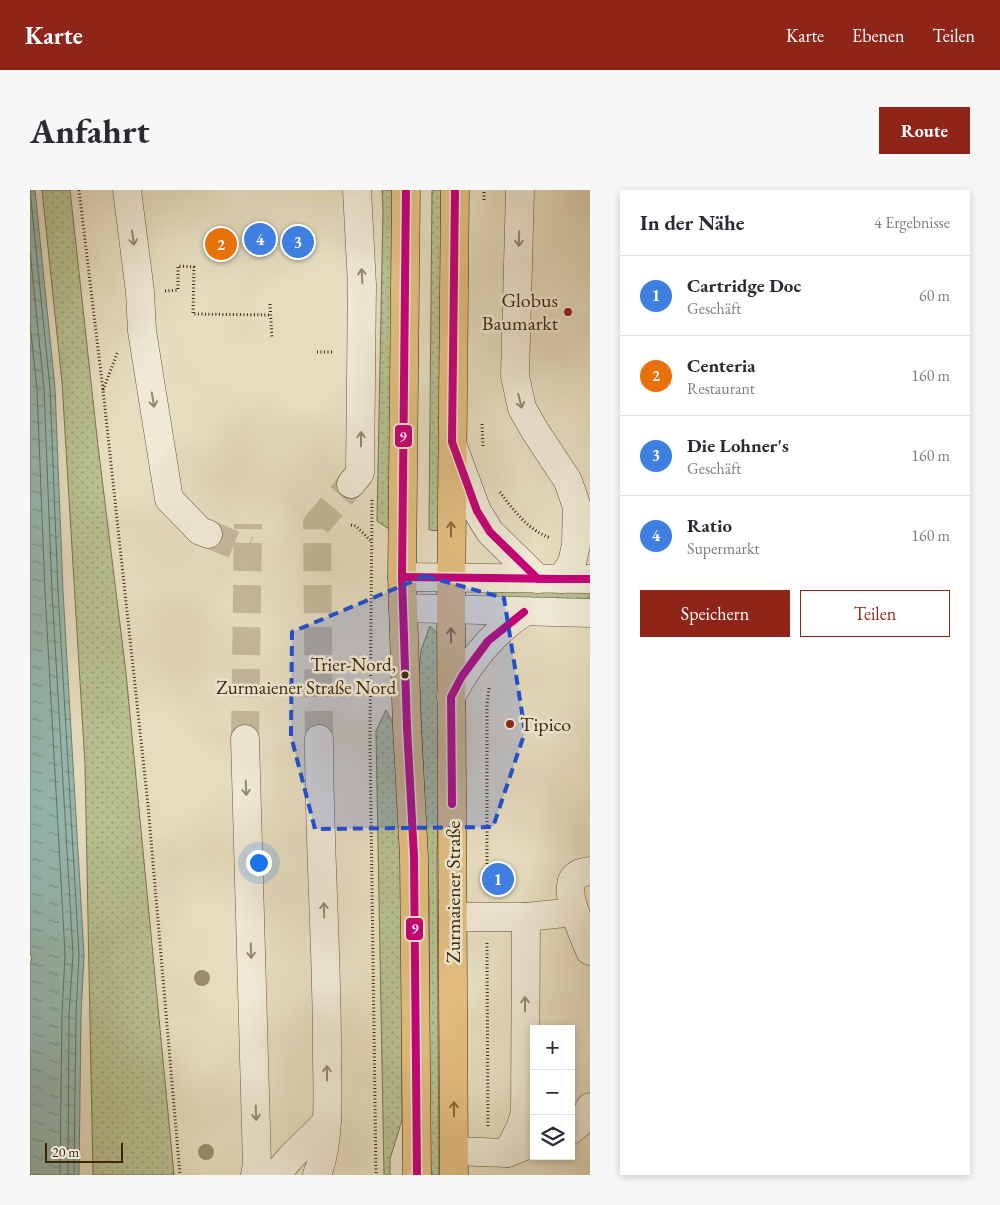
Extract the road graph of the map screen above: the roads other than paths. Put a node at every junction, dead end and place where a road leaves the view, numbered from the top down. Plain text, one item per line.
1 (127, 190) edge
2 (356, 190) edge
3 (406, 190) edge
4 (455, 190) edge
5 (520, 190) edge
6 (452, 442) junction
7 (351, 484) tunnel mouth
8 (208, 534) tunnel mouth
9 (402, 577) junction
10 (451, 578) junction
11 (550, 579) junction
12 (590, 579) edge
13 (403, 608) junction
14 (451, 609) junction
15 (524, 612) junction
16 (583, 616) edge
17 (452, 697) junction
18 (320, 739) tunnel mouth
19 (245, 740) tunnel mouth
20 (590, 871) edge
21 (575, 912) junction
22 (453, 917) junction
23 (526, 917) junction
24 (590, 951) edge
25 (590, 1107) edge
26 (326, 1122) junction
27 (575, 1127) edge
28 (530, 1145) edge
29 (498, 1152) junction
30 (454, 1163) edge
31 (255, 1175) edge
32 (277, 1175) edge
33 (317, 1175) edge
34 (416, 1175) edge

1 -> 8 street
7 -> 2 street
3 - 9 main road, Zurmaiener Straße
4 - 6 main road, Zurmaiener Straße
5 -> 11 street
10 -> 6 main road, Zurmaiener Straße
6 - 11 street
9 - 10 street
9 - 13 main road, Zurmaiener Straße
10 - 11 street
10 - 14 main road, Zurmaiener Straße
11 - 12 street
13 - 14 street
13 - 34 main road, Zurmaiener Straße
14 - 15 street
17 -> 14 main road, Zurmaiener Straße
15 - 16 street
15 - 17 street
17 - 22 main road, Zurmaiener Straße
26 -> 18 street
19 -> 31 street
20 - 21 street
21 - 23 street
21 - 24 street
22 - 23 street
30 -> 22 main road, Zurmaiener Straße
29 -> 23 street
25 - 27 street
26 - 32 street
26 - 33 street
28 - 29 street
29 - 30 street

